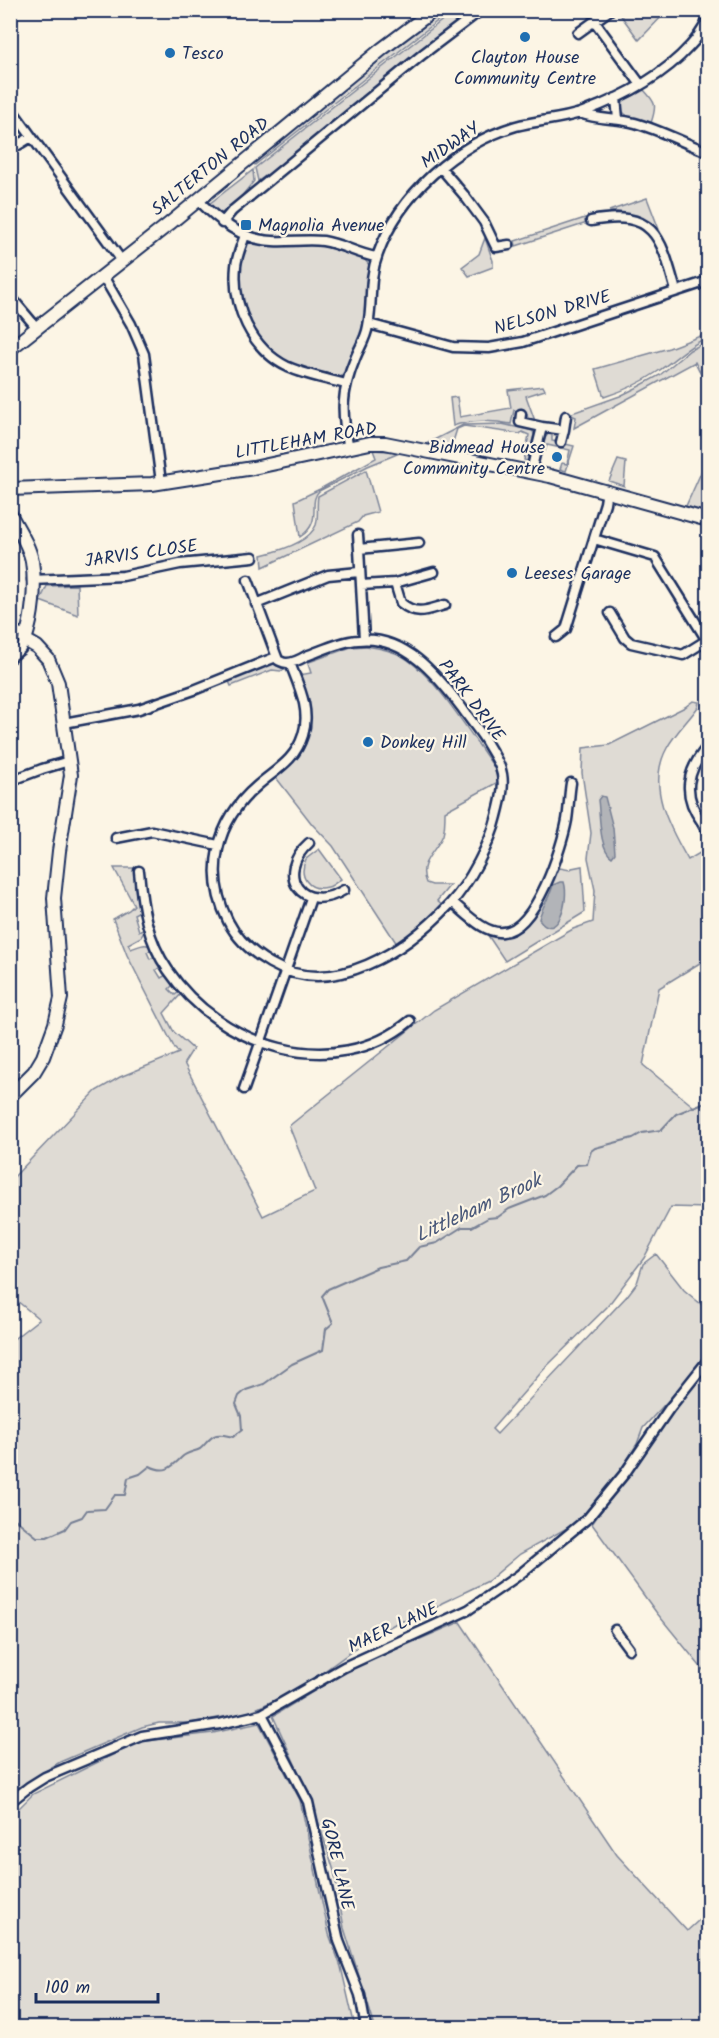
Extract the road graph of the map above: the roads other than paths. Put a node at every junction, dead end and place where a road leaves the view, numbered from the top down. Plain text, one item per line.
1 (434, 10) edge
2 (481, 10) edge
3 (610, 10) edge
4 (708, 20) edge
5 (595, 22) junction
6 (578, 33) dead end
7 (641, 85) junction
8 (615, 98) junction
9 (10, 108) edge
10 (580, 113) junction
11 (618, 119) junction
12 (31, 137) junction
13 (10, 150) edge
14 (708, 152) edge
15 (441, 168) junction
16 (198, 200) junction
17 (591, 221) dead end
18 (222, 223) junction
19 (245, 235) junction
20 (509, 245) dead end
21 (376, 257) junction
22 (122, 261) junction
23 (103, 276) junction
24 (708, 281) edge
25 (676, 291) junction
26 (10, 296) edge
27 (369, 324) junction
28 (37, 328) junction
29 (10, 349) edge
30 (346, 384) junction
31 (521, 414) dead end
32 (566, 416) dead end
33 (542, 427) junction
34 (564, 430) junction
35 (561, 442) dead end
36 (349, 448) junction
37 (531, 471) junction
38 (161, 482) junction
39 (10, 489) edge
40 (608, 490) junction
41 (10, 514) edge
42 (708, 520) edge
43 (358, 535) dead end
44 (594, 539) junction
45 (419, 543) dead end
46 (359, 549) junction
47 (254, 557) dead end
48 (359, 572) junction
49 (434, 572) dead end
50 (32, 580) junction
51 (248, 580) dead end
52 (395, 583) junction
53 (361, 585) junction
54 (256, 604) junction
55 (445, 605) dead end
56 (610, 613) dead end
57 (10, 632) edge
58 (26, 637) junction
59 (556, 637) dead end
60 (364, 639) junction
61 (708, 641) edge
62 (276, 657) junction
63 (10, 658) edge
64 (290, 663) junction
65 (64, 723) junction
66 (708, 746) edge
67 (69, 761) junction
68 (10, 781) edge
69 (571, 783) dead end
70 (705, 820) edge
71 (708, 833) edge
72 (116, 838) dead end
73 (309, 843) dead end
74 (218, 845) junction
75 (139, 871) dead end
76 (344, 890) dead end
77 (311, 897) junction
78 (452, 902) junction
79 (285, 970) junction
80 (410, 1021) dead end
81 (260, 1042) junction
82 (244, 1089) dead end
83 (10, 1096) edge
84 (708, 1360) edge
85 (615, 1630) dead end
86 (628, 1648) dead end
87 (262, 1714) junction
88 (10, 1802) edge
89 (366, 2028) edge

1 - 16 street, SALTERTON ROAD
2 - 18 street
3 - 5 street
4 - 7 street, MIDWAY
5 - 6 street
5 - 7 street
7 - 8 street, MIDWAY
8 - 10 street, MIDWAY
8 - 11 street
9 - 12 street
10 - 11 street
10 - 15 street, MIDWAY
11 - 14 street
12 - 13 street
12 - 22 street
15 - 20 street
15 - 21 street, MIDWAY
16 - 18 street
16 - 22 street, SALTERTON ROAD
17 - 25 street
18 - 19 street
19 - 21 street
19 - 30 street
21 - 27 street, MIDWAY
22 - 23 street, SALTERTON ROAD
23 - 28 street, SALTERTON ROAD
23 - 38 street
24 - 25 street, NELSON DRIVE
25 - 27 street, NELSON DRIVE
26 - 28 street
27 - 30 street, MIDWAY
28 - 29 street, SALTERTON ROAD
30 - 36 street, MIDWAY
31 - 33 street
32 - 34 street
33 - 34 street
33 - 37 street
34 - 35 street
36 - 37 street, LITTLEHAM ROAD
36 - 38 street, LITTLEHAM ROAD
37 - 40 street, LITTLEHAM ROAD
38 - 39 street, LITTLEHAM ROAD
40 - 42 street, LITTLEHAM ROAD
40 - 44 street
41 - 50 street
43 - 46 street
44 - 59 street
44 - 61 street
45 - 46 street
46 - 48 street
47 - 50 street, JARVIS CLOSE
48 - 53 street
48 - 54 street
49 - 52 street
50 - 58 street
51 - 54 street
52 - 53 street
52 - 55 street
53 - 60 street
54 - 62 street
56 - 61 street
57 - 58 street
58 - 63 street
58 - 65 street
60 - 64 street, PARK DRIVE
60 - 78 street, PARK DRIVE
62 - 64 street
62 - 65 street
64 - 74 street, PARK DRIVE
65 - 67 street
66 - 70 street
67 - 68 street
67 - 83 street
69 - 78 street
70 - 71 street
72 - 74 street
73 - 77 street
74 - 79 street, PARK DRIVE
75 - 81 street
76 - 77 street
77 - 79 street
78 - 79 street, PARK DRIVE
79 - 81 street
80 - 81 street
81 - 82 street
84 - 87 street, MAER LANE
85 - 86 street
87 - 88 street, MAER LANE
87 - 89 street, GORE LANE

